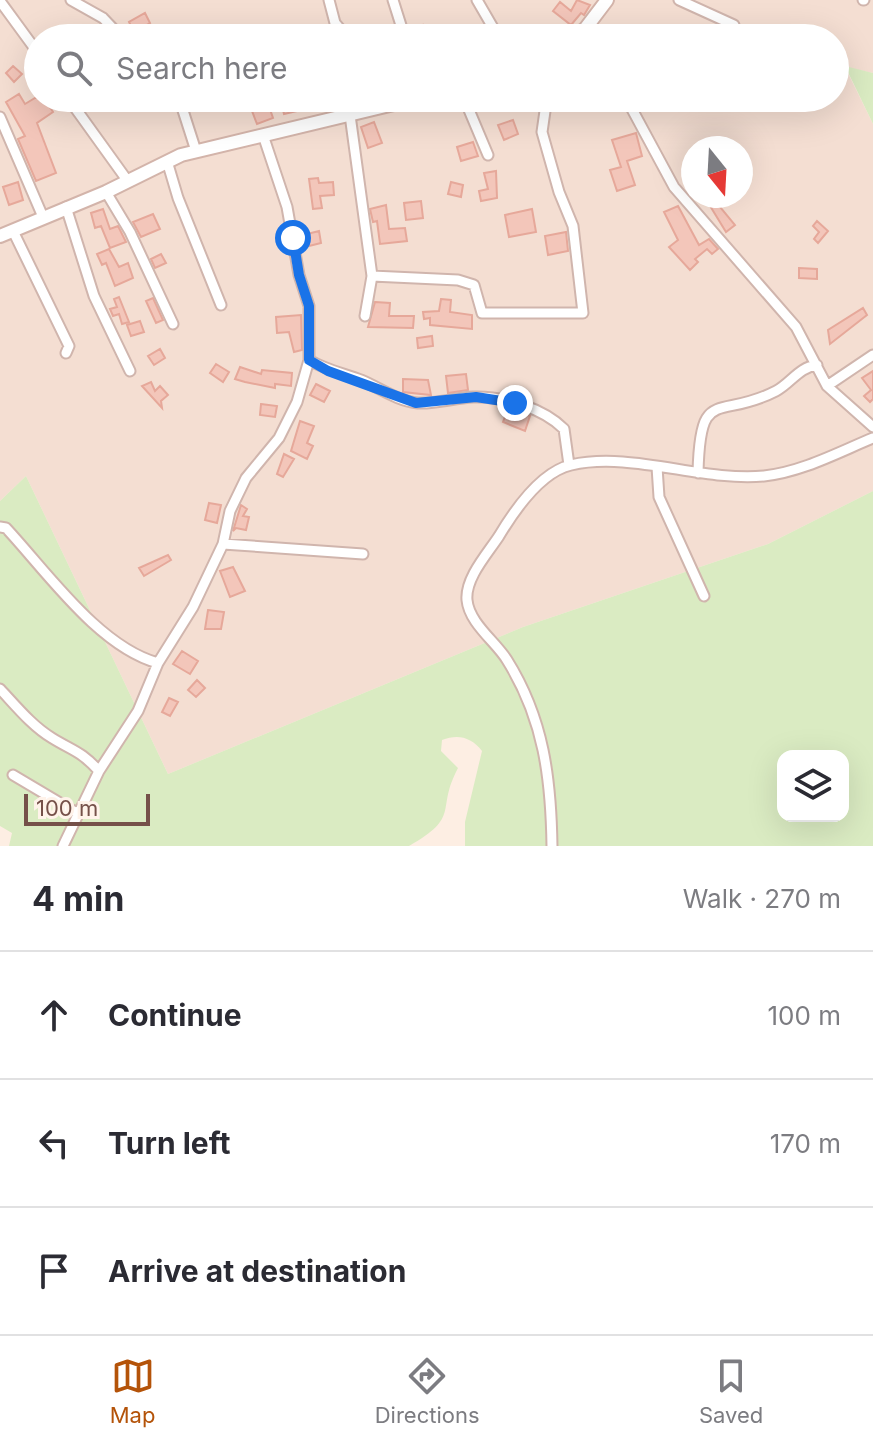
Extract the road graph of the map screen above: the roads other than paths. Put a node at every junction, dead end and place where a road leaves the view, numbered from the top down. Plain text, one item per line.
1 (71, 0) edge
2 (329, 0) edge
3 (393, 0) edge
4 (477, 0) edge
5 (607, 0) edge
6 (679, 0) edge
7 (0, 1) edge
8 (109, 24) edge
9 (336, 24) edge
10 (401, 24) edge
11 (491, 24) edge
12 (594, 24) edge
13 (732, 24) edge
14 (24, 34) edge
15 (78, 112) edge
16 (183, 112) edge
17 (357, 112) edge
18 (470, 112) edge
19 (545, 112) edge
20 (634, 112) edge
21 (350, 115) junction
22 (0, 117) edge
23 (263, 135) junction
24 (196, 151) junction
25 (488, 155) dead end
26 (167, 161) junction
27 (127, 180) junction
28 (106, 192) junction
29 (66, 207) junction
30 (43, 217) junction
31 (13, 231) junction
32 (0, 236) edge
33 (372, 276) junction
34 (221, 305) dead end
35 (365, 316) dead end
36 (173, 324) dead end
37 (66, 353) dead end
38 (873, 355) edge
39 (309, 360) junction
40 (817, 365) junction
41 (130, 371) dead end
42 (827, 386) junction
43 (873, 427) edge
44 (873, 438) edge
45 (569, 465) junction
46 (657, 467) junction
47 (698, 473) junction
48 (0, 527) edge
49 (223, 544) junction
50 (363, 554) dead end
51 (704, 596) dead end
52 (158, 663) junction
53 (0, 689) edge
54 (99, 771) junction
55 (13, 775) dead end
56 (77, 813) junction
57 (63, 846) edge
58 (552, 846) edge

1 - 8 street
2 - 9 street
3 - 10 street
4 - 11 street
5 - 12 street
6 - 13 street
7 - 14 street
15 - 27 street
16 - 24 street
17 - 21 street
18 - 25 street
19 - 33 street
20 - 40 street
21 - 23 street
21 - 33 street
22 - 30 street
23 - 24 street
23 - 39 street
24 - 26 street
26 - 27 street
26 - 34 street
27 - 28 street
28 - 29 street
28 - 36 street
29 - 30 street
29 - 41 street
30 - 31 street
31 - 32 street
31 - 37 street
33 - 35 street
38 - 42 street
39 - 45 street
39 - 49 street
40 - 42 street
40 - 47 street
42 - 43 street
44 - 47 street
45 - 46 street
45 - 58 street
46 - 47 street
46 - 51 street
48 - 52 street
49 - 50 street
49 - 52 street
52 - 54 street
53 - 54 street
54 - 56 street
55 - 56 street
56 - 57 street

